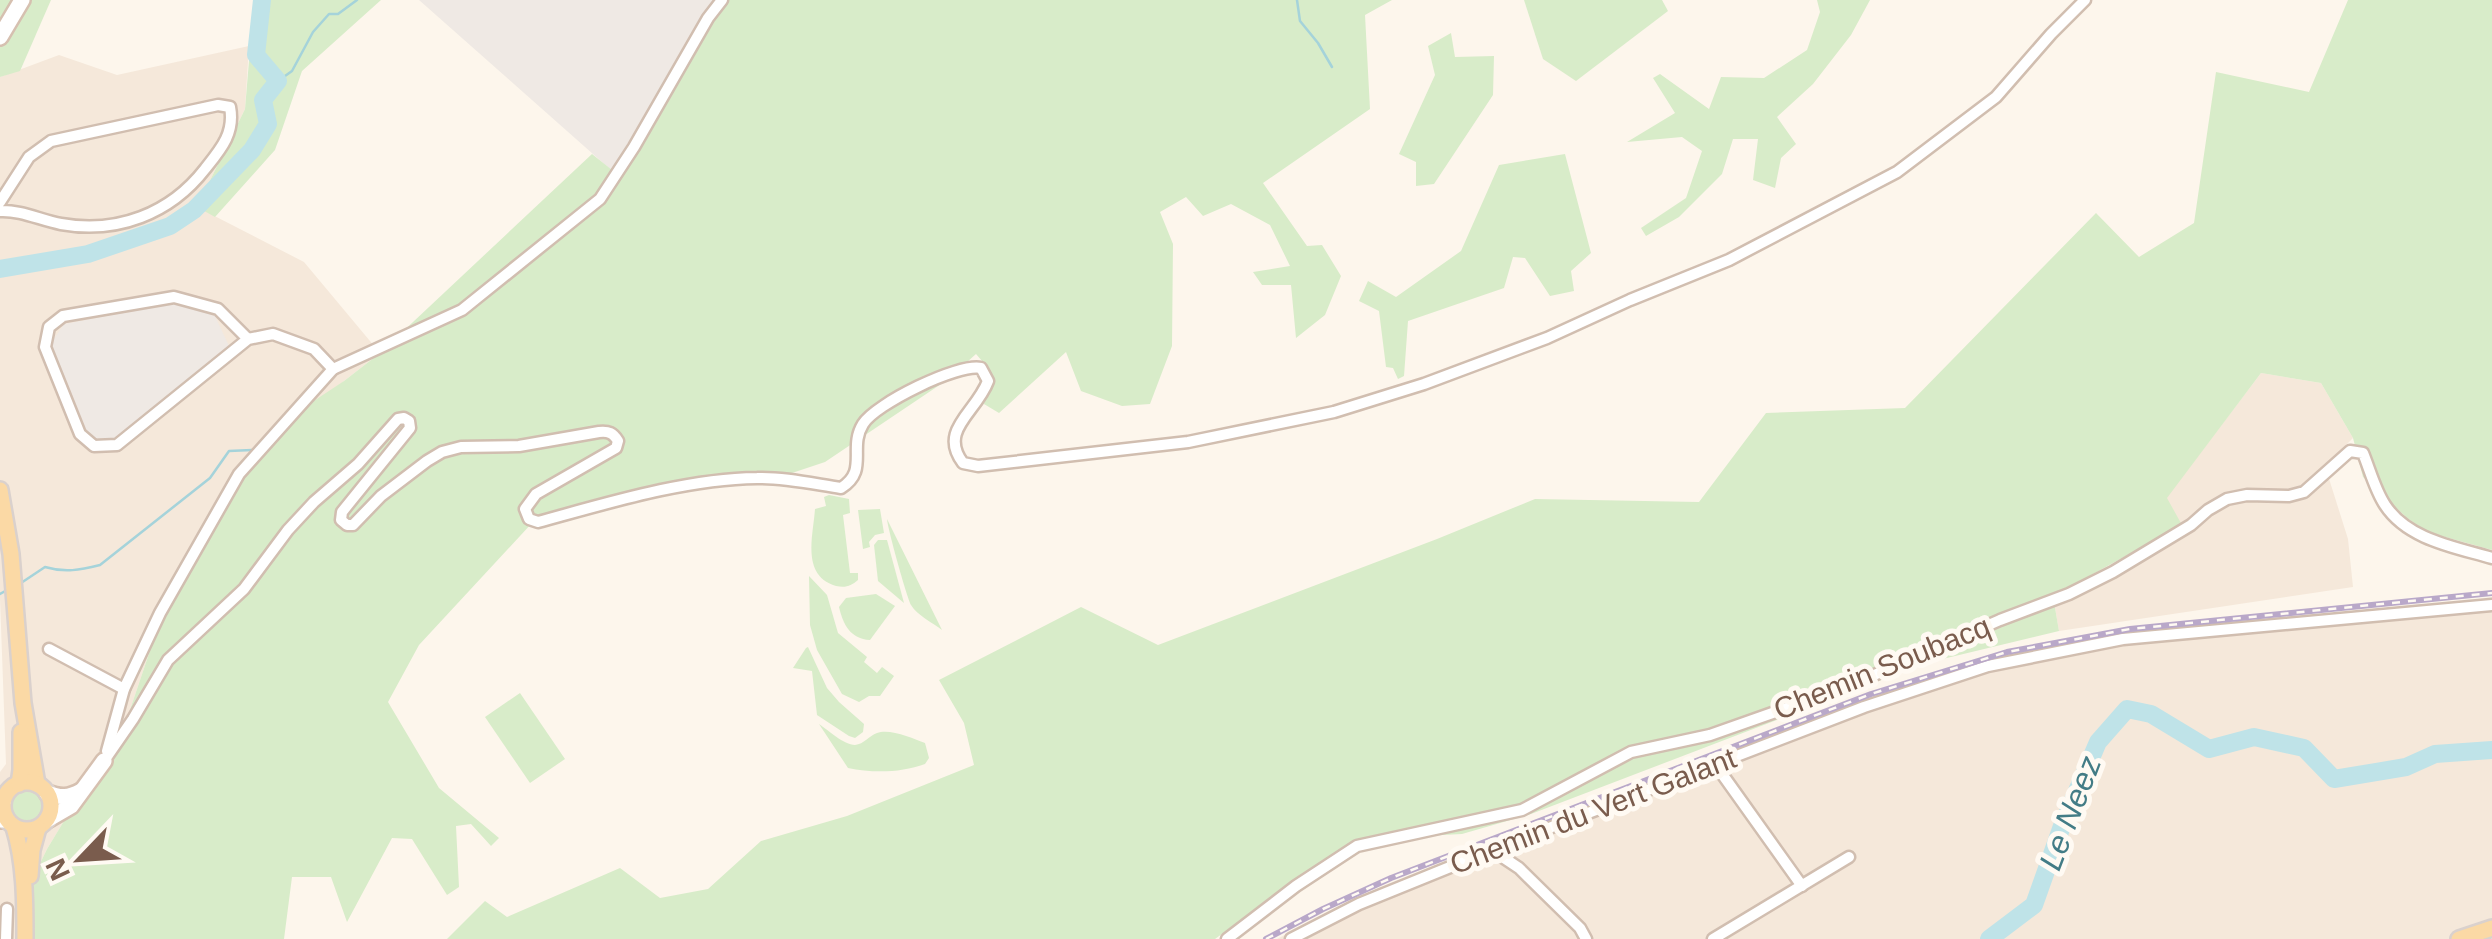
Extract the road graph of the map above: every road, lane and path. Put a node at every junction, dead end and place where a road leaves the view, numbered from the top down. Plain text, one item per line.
1 (22, 0) edge
2 (722, 0) edge
3 (2084, 0) edge
4 (0, 37) edge
5 (0, 202) edge
6 (0, 211) edge
7 (248, 339) junction
8 (333, 369) junction
9 (0, 490) edge
10 (2492, 558) edge
11 (2492, 605) edge
12 (49, 649) dead end
13 (124, 689) junction
14 (23, 703) junction
15 (104, 762) junction
16 (1715, 764) junction
17 (18, 784) junction
18 (42, 789) junction
19 (81, 791) junction
20 (2, 803) edge
21 (7, 822) edge
22 (42, 824) junction
23 (1492, 850) junction
24 (1849, 857) dead end
25 (1802, 886) junction
26 (26, 899) junction
27 (7, 909) dead end
28 (2492, 928) edge
29 (6, 939) edge
30 (24, 939) edge
31 (1226, 939) edge
32 (1291, 939) edge
33 (1586, 939) edge
34 (1714, 939) edge
35 (2459, 939) edge

1 - 4 street
2 - 8 street
3 - 15 street
5 - 6 street
7 - 7 street
7 - 8 street
8 - 13 street
9 - 14 main road
10 - 31 street, Chemin Soubacq
11 - 16 street, Chemin du Vert Galant
12 - 13 street
13 - 15 street
14 - 17 main road
14 - 18 main road
15 - 19 street
16 - 23 street, Chemin du Vert Galant
16 - 25 street
17 - 18 main road
17 - 20 main road
18 - 19 street
18 - 22 main road
19 - 22 street
20 - 21 main road
21 - 22 main road
21 - 26 main road
22 - 26 main road
23 - 32 street, Chemin du Vert Galant
23 - 33 street
24 - 25 street
25 - 34 street
26 - 30 main road
27 - 29 street
28 - 35 main road

